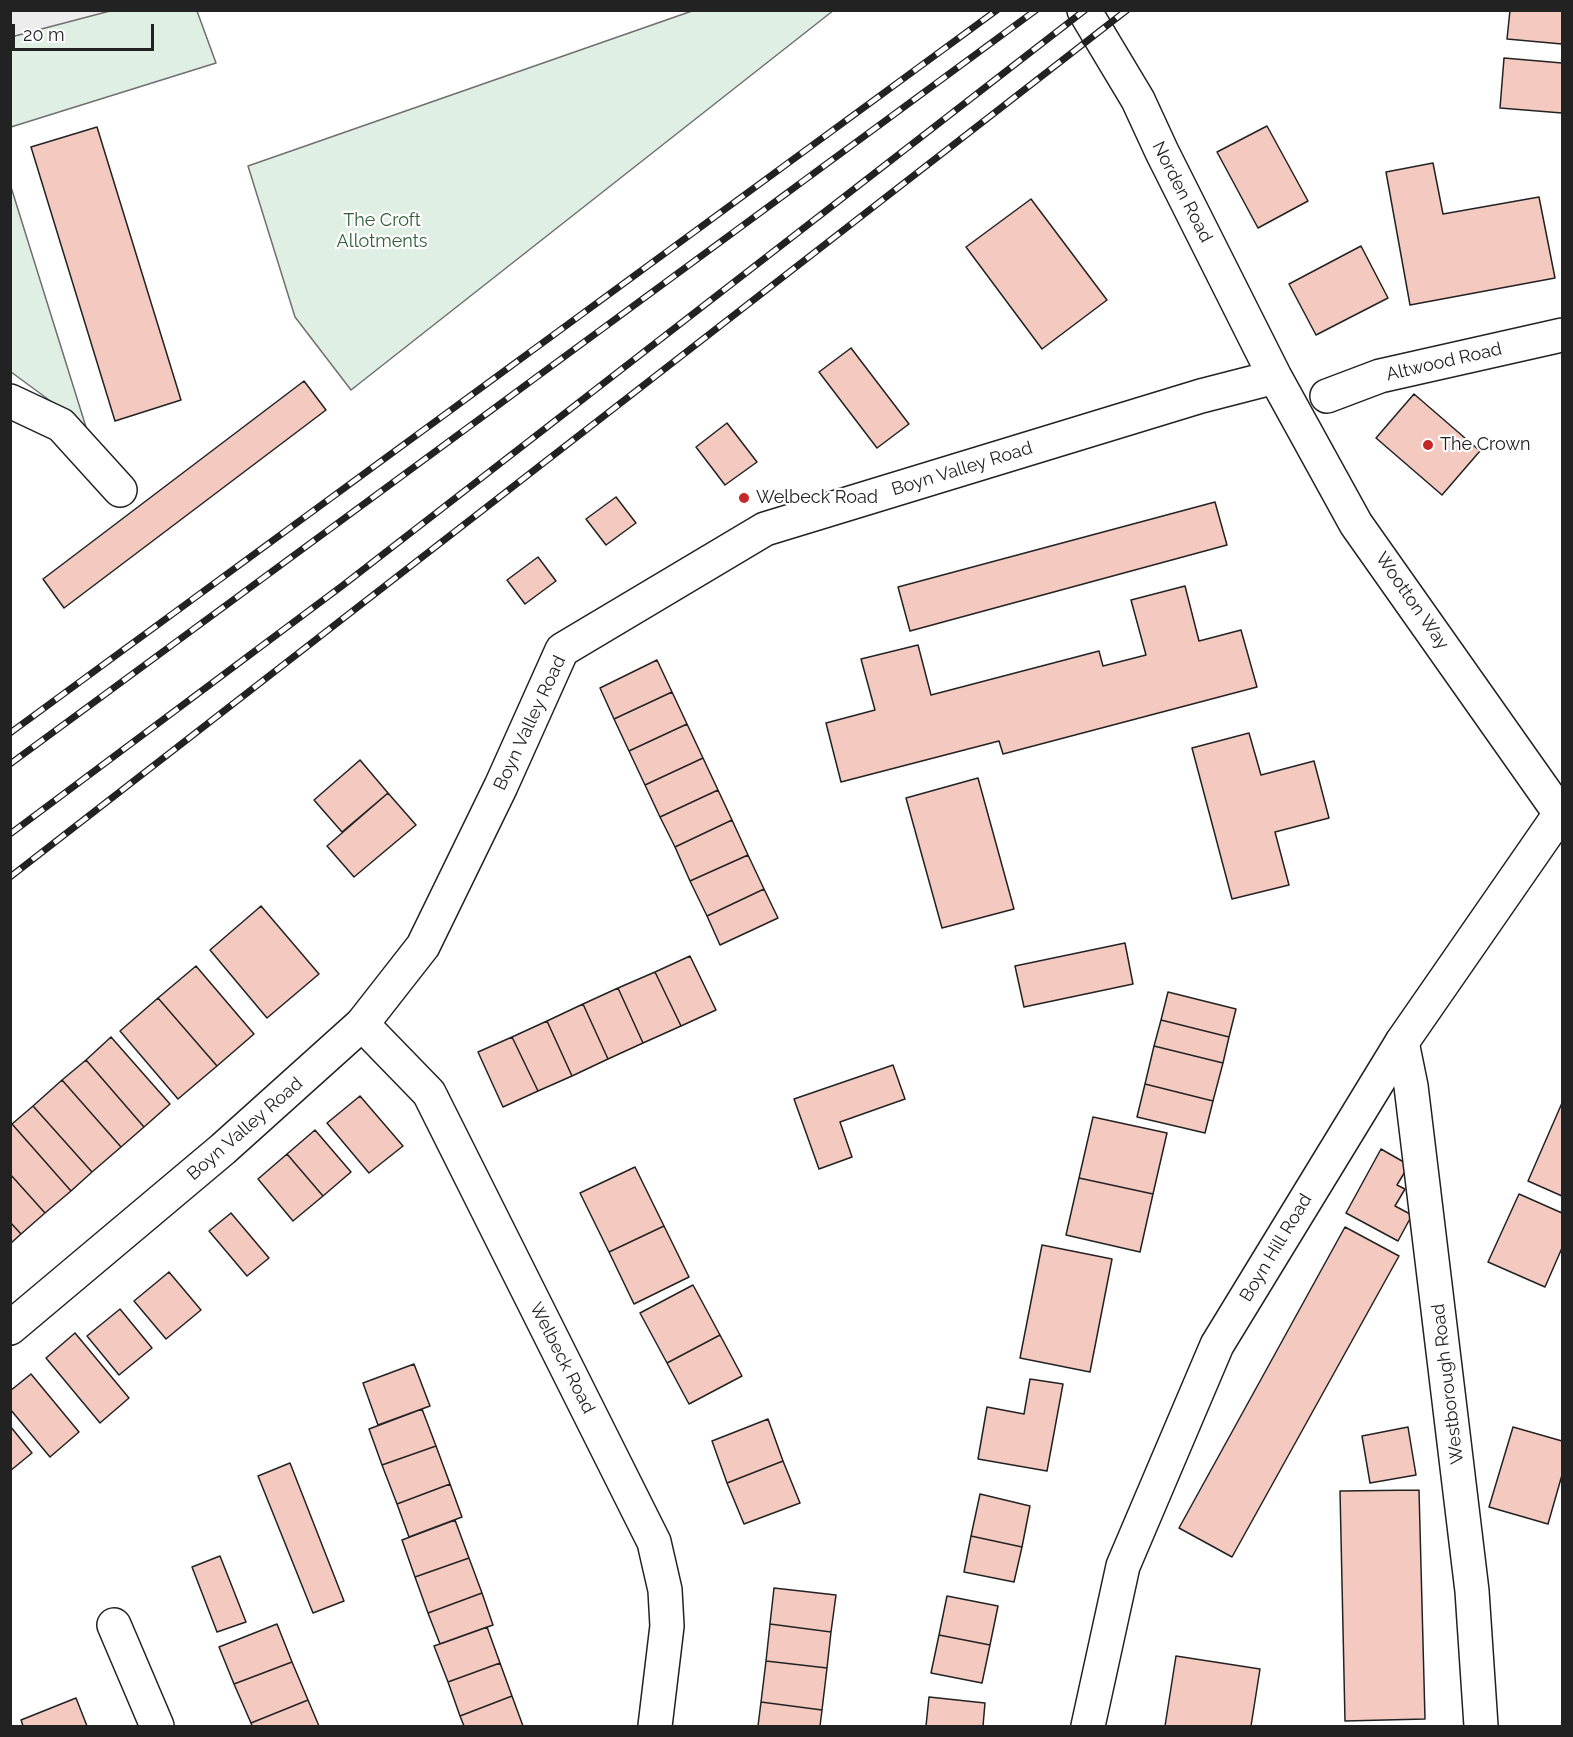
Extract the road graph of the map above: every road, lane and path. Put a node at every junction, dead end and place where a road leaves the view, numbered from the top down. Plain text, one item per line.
1 (1084, 10) edge
2 (1563, 336) edge
3 (1275, 377) junction
4 (1327, 396) dead end
5 (10, 401) edge
6 (120, 490) dead end
7 (1561, 815) edge
8 (362, 1024) junction
9 (1402, 1042) junction
10 (10, 1328) edge
11 (114, 1625) dead end
12 (158, 1726) edge
13 (655, 1726) edge
14 (1088, 1726) edge
15 (1481, 1726) edge

1 - 3 street, Norden Road
2 - 4 street, Altwood Road
3 - 7 street, Wootton Way
3 - 8 street, Boyn Valley Road
5 - 6 street
7 - 9 street, Boyn Hill Road
8 - 10 street, Boyn Valley Road
8 - 13 street, Welbeck Road
9 - 14 street, Boyn Hill Road
9 - 15 street, Westborough Road
11 - 12 street

